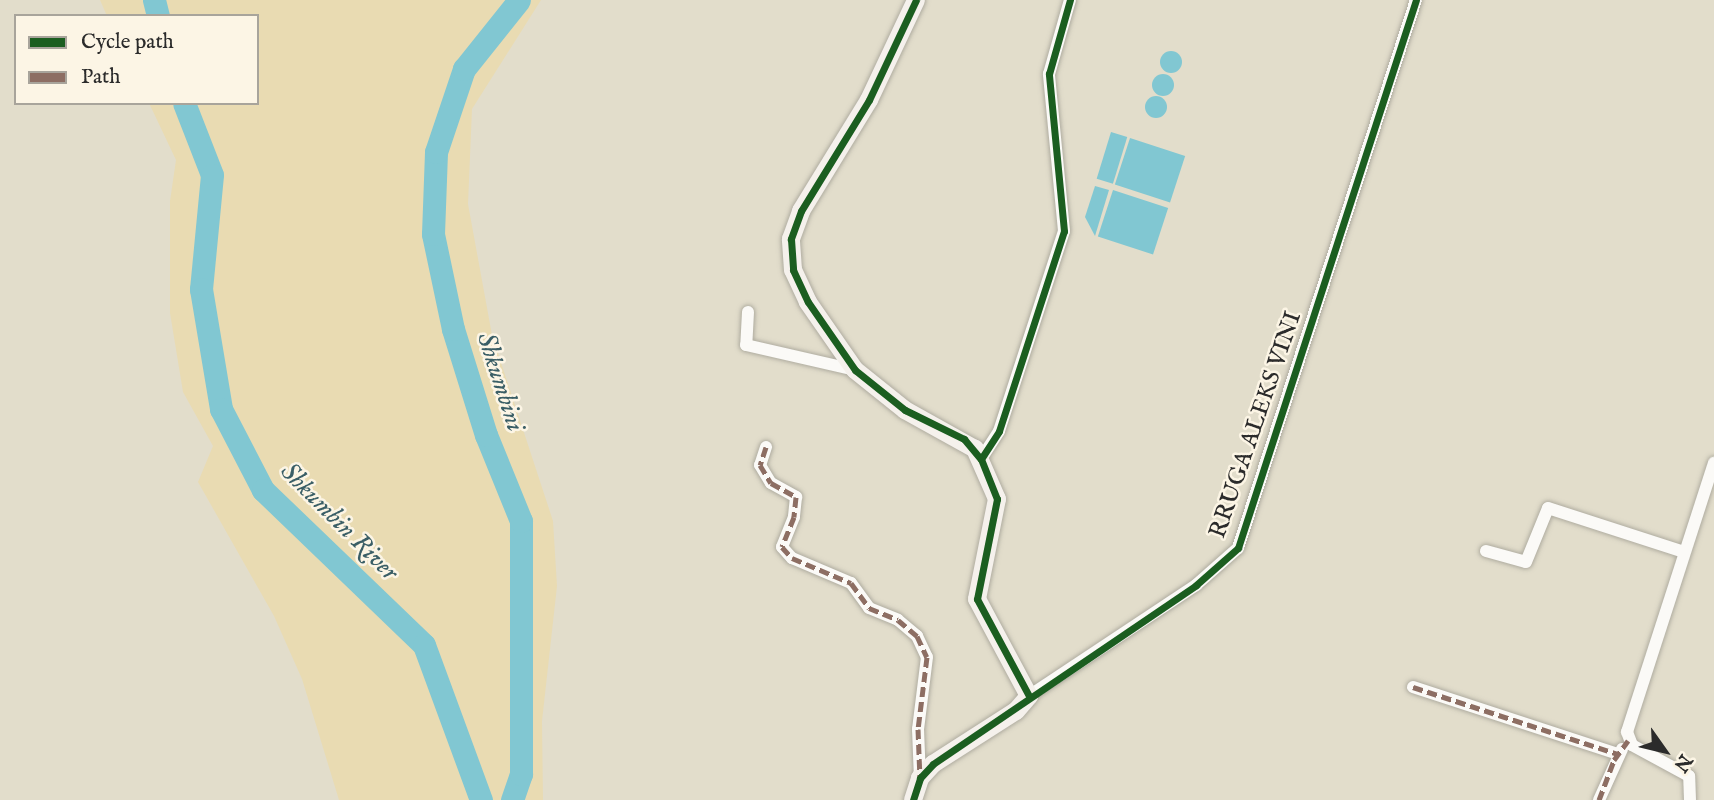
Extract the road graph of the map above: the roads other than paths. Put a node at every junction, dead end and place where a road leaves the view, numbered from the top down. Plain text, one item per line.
1 (916, 0) edge
2 (1070, 0) edge
3 (1416, 0) edge
4 (748, 312) dead end
5 (855, 370) junction
6 (766, 447) dead end
7 (981, 459) junction
8 (1713, 469) edge
9 (1486, 551) dead end
10 (1684, 552) junction
11 (1413, 687) dead end
12 (1029, 696) junction
13 (1628, 741) junction
14 (1618, 754) junction
15 (920, 778) junction
16 (913, 800) edge
17 (1599, 800) edge
18 (1690, 800) edge

1 - 5 street
2 - 7 street
3 - 12 street, RRUGA ALEKS VINI
4 - 5 street
5 - 7 street
6 - 15 street
7 - 12 street
8 - 10 street
9 - 10 street
10 - 13 street
11 - 14 street
12 - 15 street, RRUGA ALEKS VINI
13 - 14 street
13 - 18 street
14 - 17 street
15 - 16 street

